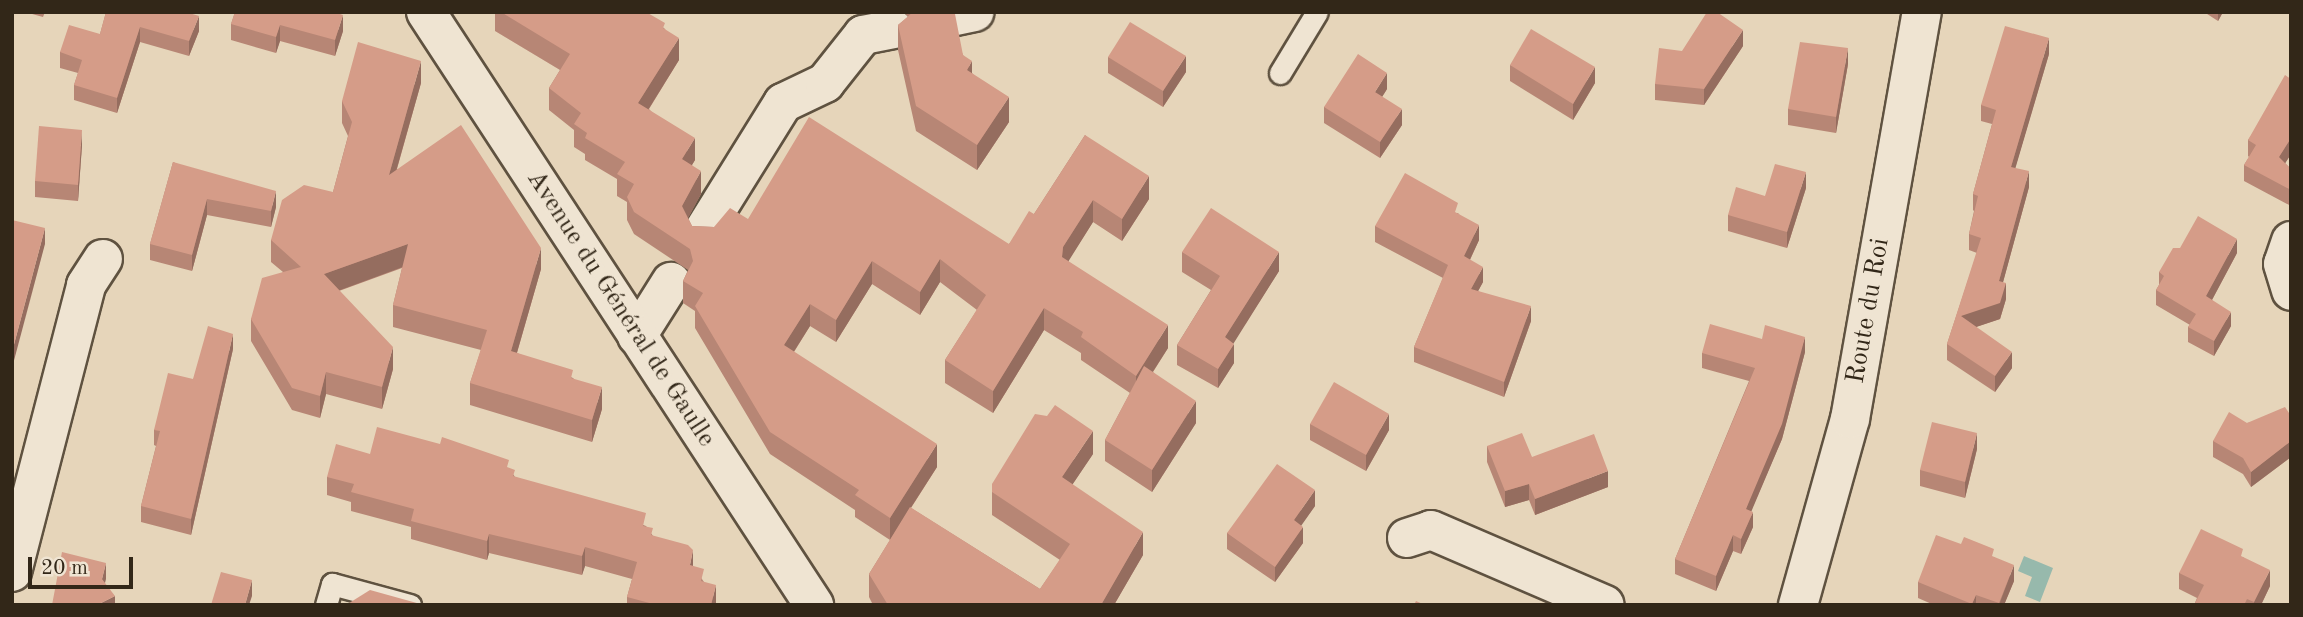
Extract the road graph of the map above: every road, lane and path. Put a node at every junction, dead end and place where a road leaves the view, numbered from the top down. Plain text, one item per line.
1 (426, 12) edge
2 (1317, 12) edge
3 (1922, 12) edge
4 (893, 29) dead end
5 (1280, 74) dead end
6 (704, 230) edge
7 (2291, 242) edge
8 (103, 260) dead end
9 (671, 282) dead end
10 (2291, 291) edge
11 (637, 336) junction
12 (1407, 538) dead end
13 (12, 572) edge
14 (326, 605) edge
15 (410, 605) edge
16 (814, 605) edge
17 (1605, 605) edge
18 (1798, 605) edge

1 - 11 street, Avenue du Général de Gaulle
2 - 5 lane
3 - 18 street, Route du Roi
4 - 6 street
7 - 10 street
8 - 13 street
9 - 11 street
11 - 16 street, Avenue du Général de Gaulle
12 - 17 street
14 - 15 lane

